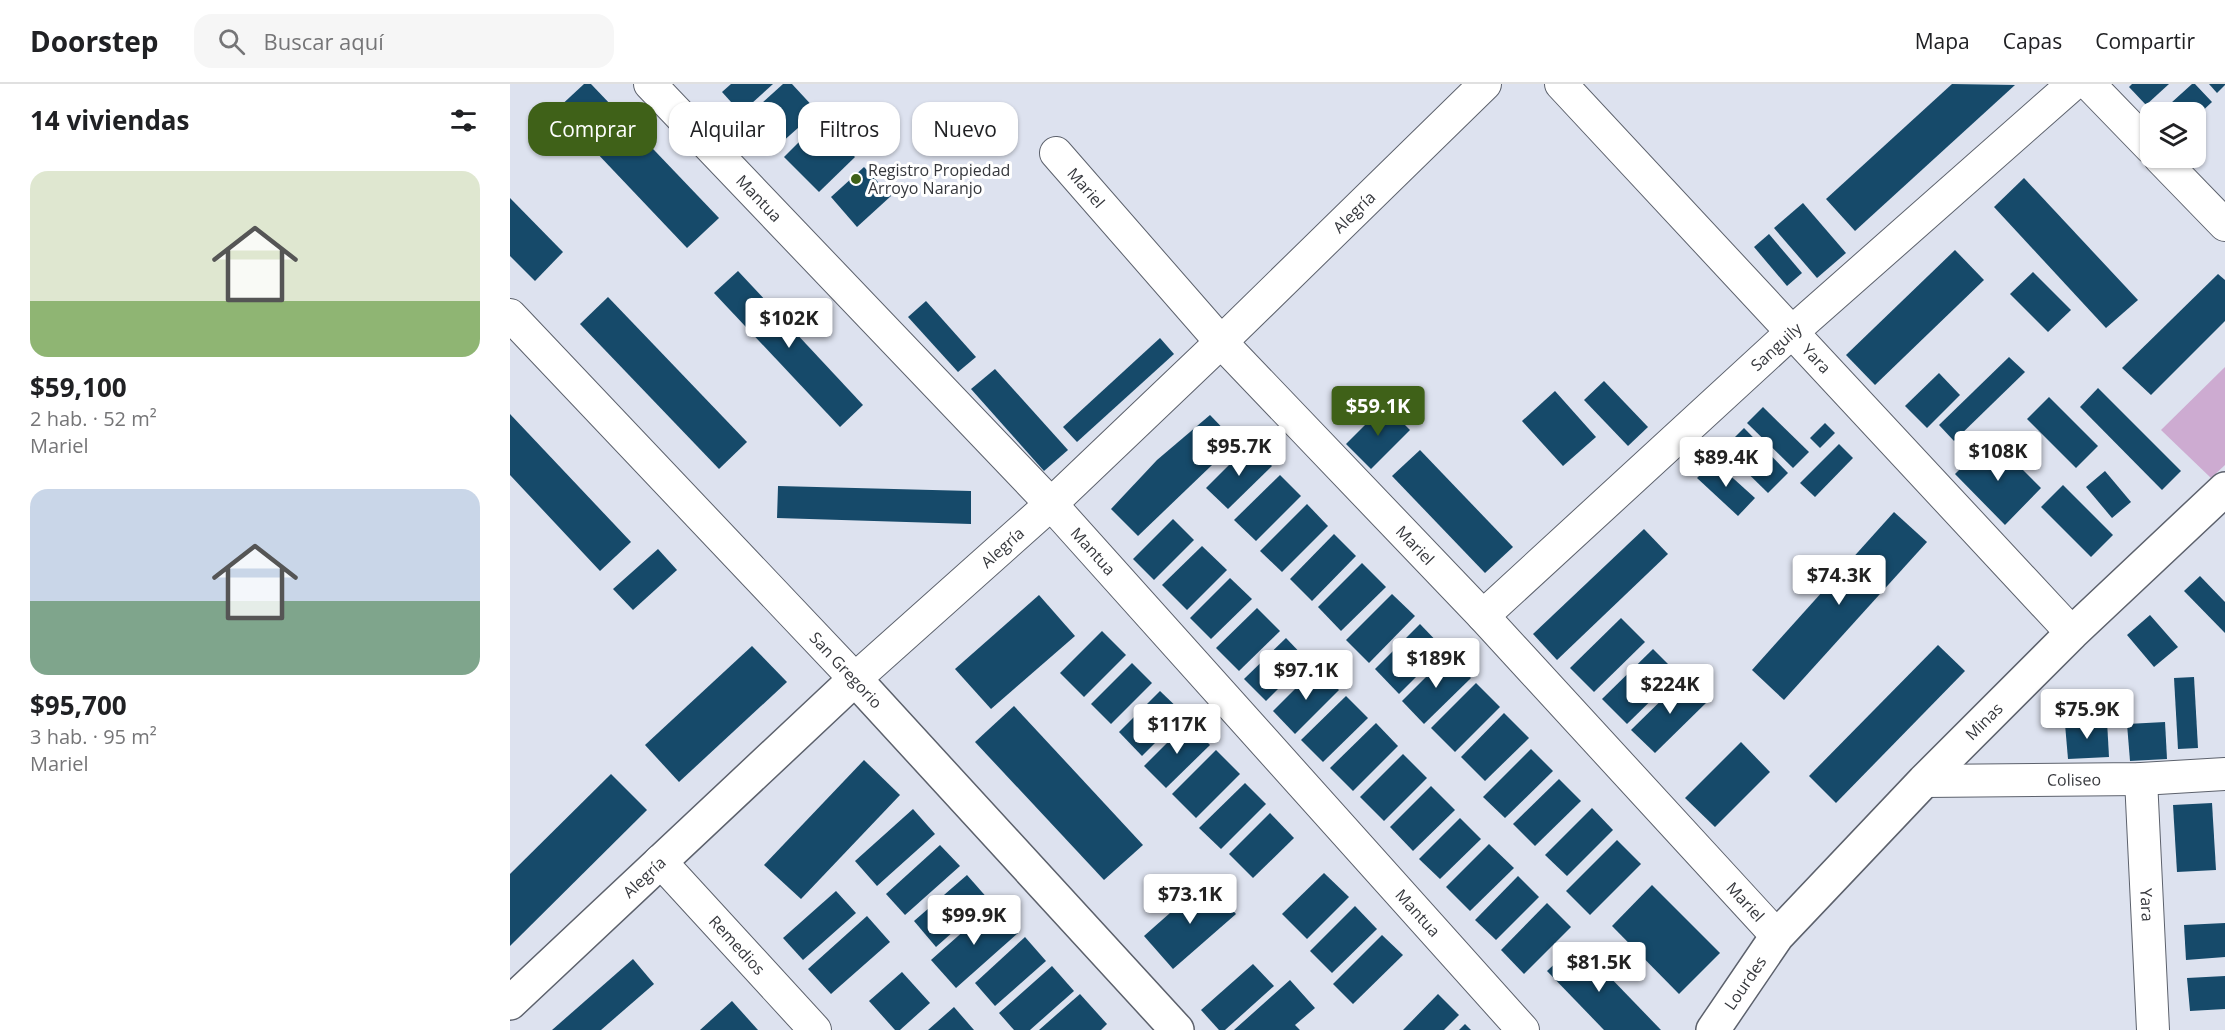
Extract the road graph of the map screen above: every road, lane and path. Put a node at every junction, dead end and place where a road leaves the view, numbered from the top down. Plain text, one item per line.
1 (650, 84) edge
2 (1485, 84) edge
3 (1561, 84) edge
4 (2073, 84) edge
5 (2089, 84) edge
6 (2140, 137) edge
7 (1056, 153) dead end
8 (2170, 168) edge
9 (2225, 225) edge
10 (510, 315) edge
11 (1792, 332) junction
12 (1221, 342) junction
13 (2225, 489) edge
14 (1052, 504) junction
15 (1484, 616) junction
16 (2072, 633) junction
17 (855, 679) junction
18 (2225, 774) edge
19 (2141, 779) junction
20 (1924, 782) junction
21 (660, 861) junction
22 (1777, 936) junction
23 (510, 1003) edge
24 (815, 1030) edge
25 (1177, 1030) edge
26 (1523, 1030) edge
27 (1713, 1030) edge
28 (2153, 1030) edge

1 - 14 street, Mantua
2 - 12 street, Alegría
3 - 11 street, Yara
4 - 11 street, Sanguily
5 - 6 street
7 - 12 street, Mariel
8 - 9 street
10 - 17 street, San Gregorio
11 - 15 street, Sanguily
11 - 16 street, Yara
12 - 14 street, Alegría
12 - 15 street, Mariel
13 - 16 street, Minas
14 - 17 street, Alegría
14 - 26 street, Mantua
15 - 22 street, Mariel
16 - 20 street, Minas
17 - 21 street, Alegría
17 - 25 street, San Gregorio
18 - 19 street, Coliseo
19 - 20 street, Coliseo
19 - 28 street, Yara
20 - 22 street, Minas
21 - 23 street, Alegría
21 - 24 street, Remedios
22 - 27 street, Lourdes

